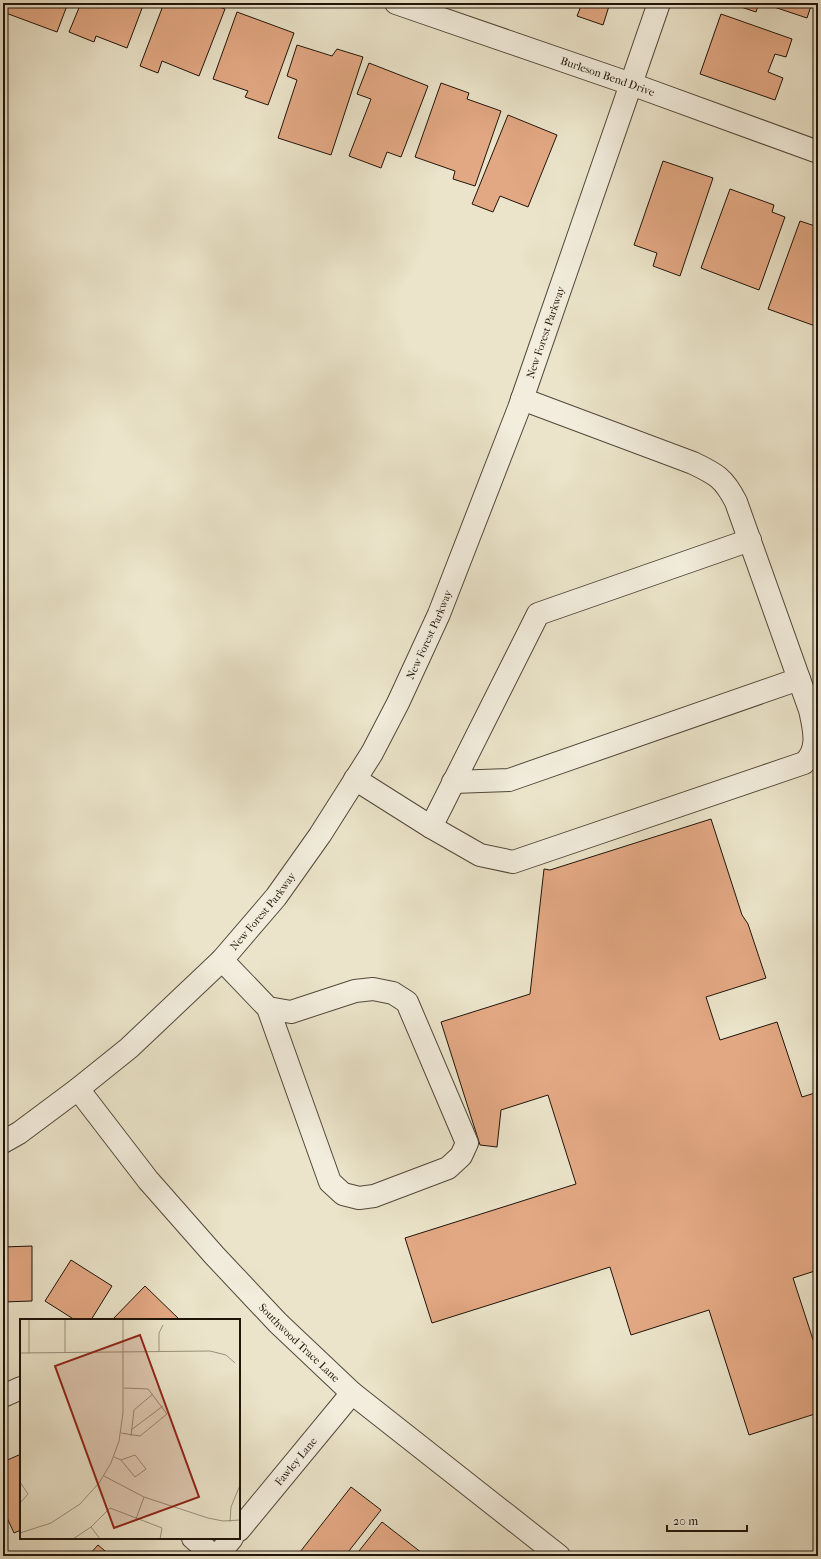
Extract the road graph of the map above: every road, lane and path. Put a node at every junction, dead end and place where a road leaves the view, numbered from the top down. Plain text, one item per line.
1 (396, 3) edge
2 (659, 3) edge
3 (631, 84) junction
4 (818, 152) edge
5 (522, 399) junction
6 (750, 540) junction
7 (799, 679) junction
8 (356, 779) junction
9 (453, 782) junction
10 (431, 827) junction
11 (222, 960) junction
12 (268, 1008) junction
13 (78, 1089) junction
14 (3, 1142) edge
15 (20, 1388) edge
16 (352, 1393) junction
17 (3, 1396) edge
18 (240, 1529) edge
19 (194, 1539) edge
20 (231, 1539) edge
21 (214, 1556) edge
22 (217, 1556) edge
23 (560, 1556) edge

1 - 3 street, Burleson Bend Drive
2 - 3 street, New Forest Parkway
3 - 4 street, Burleson Bend Drive
3 - 5 street, New Forest Parkway
5 - 6 street
5 - 8 street, New Forest Parkway
6 - 7 street
6 - 9 street
7 - 9 street
7 - 10 street
8 - 10 street
8 - 11 street, New Forest Parkway
9 - 10 street
11 - 12 street
11 - 13 street, New Forest Parkway
12 - 12 street
13 - 14 street, New Forest Parkway
13 - 16 street, Southwood Trace Lane
15 - 17 street
16 - 18 street, Fawley Lane
16 - 23 street, Southwood Trace Lane
19 - 21 street
20 - 22 street

